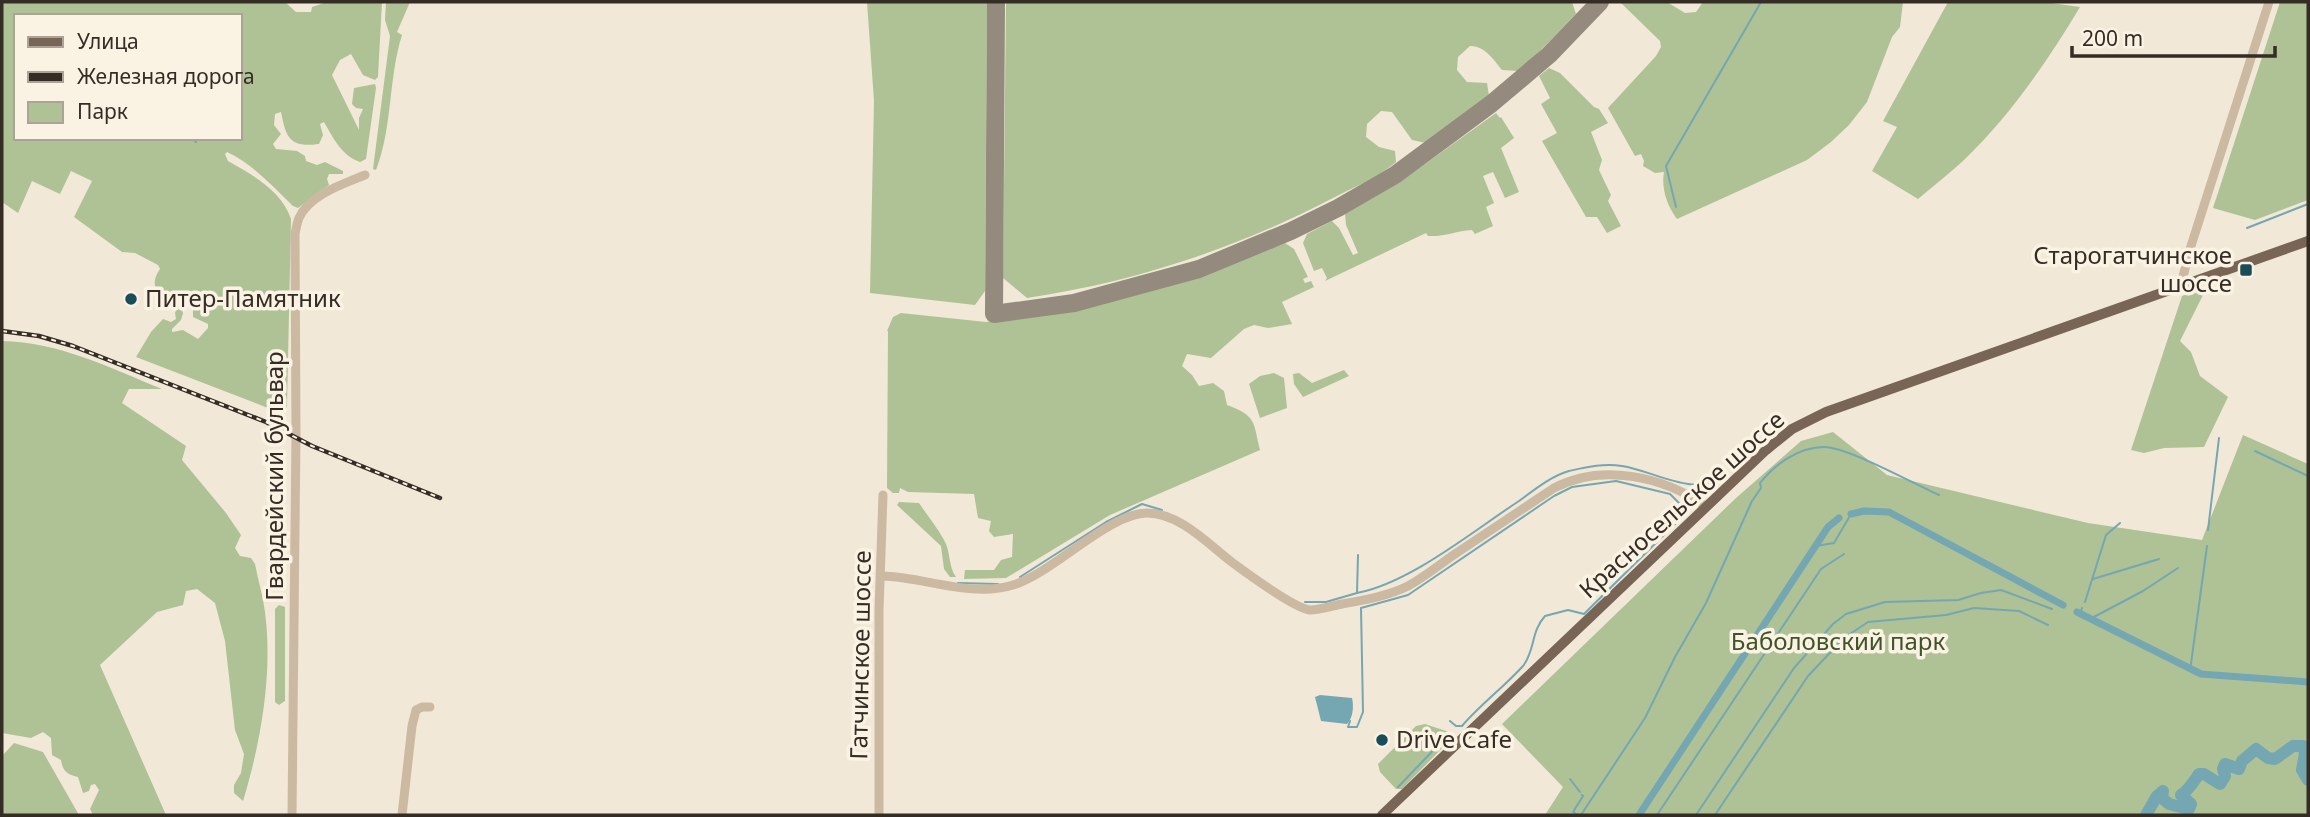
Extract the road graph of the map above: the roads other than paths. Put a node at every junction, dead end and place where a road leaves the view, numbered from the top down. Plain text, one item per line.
1 (2269, 2) edge
2 (365, 175) dead end
3 (2308, 241) edge
4 (2180, 288) junction
5 (883, 495) dead end
6 (1705, 506) junction
7 (881, 576) junction
8 (430, 707) dead end
9 (292, 815) edge
10 (402, 815) edge
11 (879, 815) edge
12 (1382, 815) edge

1 - 4 street
2 - 9 street, Гвардейский бульвар
3 - 4 main road, Красносельское шоссе
4 - 6 main road, Красносельское шоссе
5 - 7 street, Гатчинское шоссе
6 - 7 street
6 - 12 main road, Красносельское шоссе
7 - 11 street, Гатчинское шоссе
8 - 10 street

